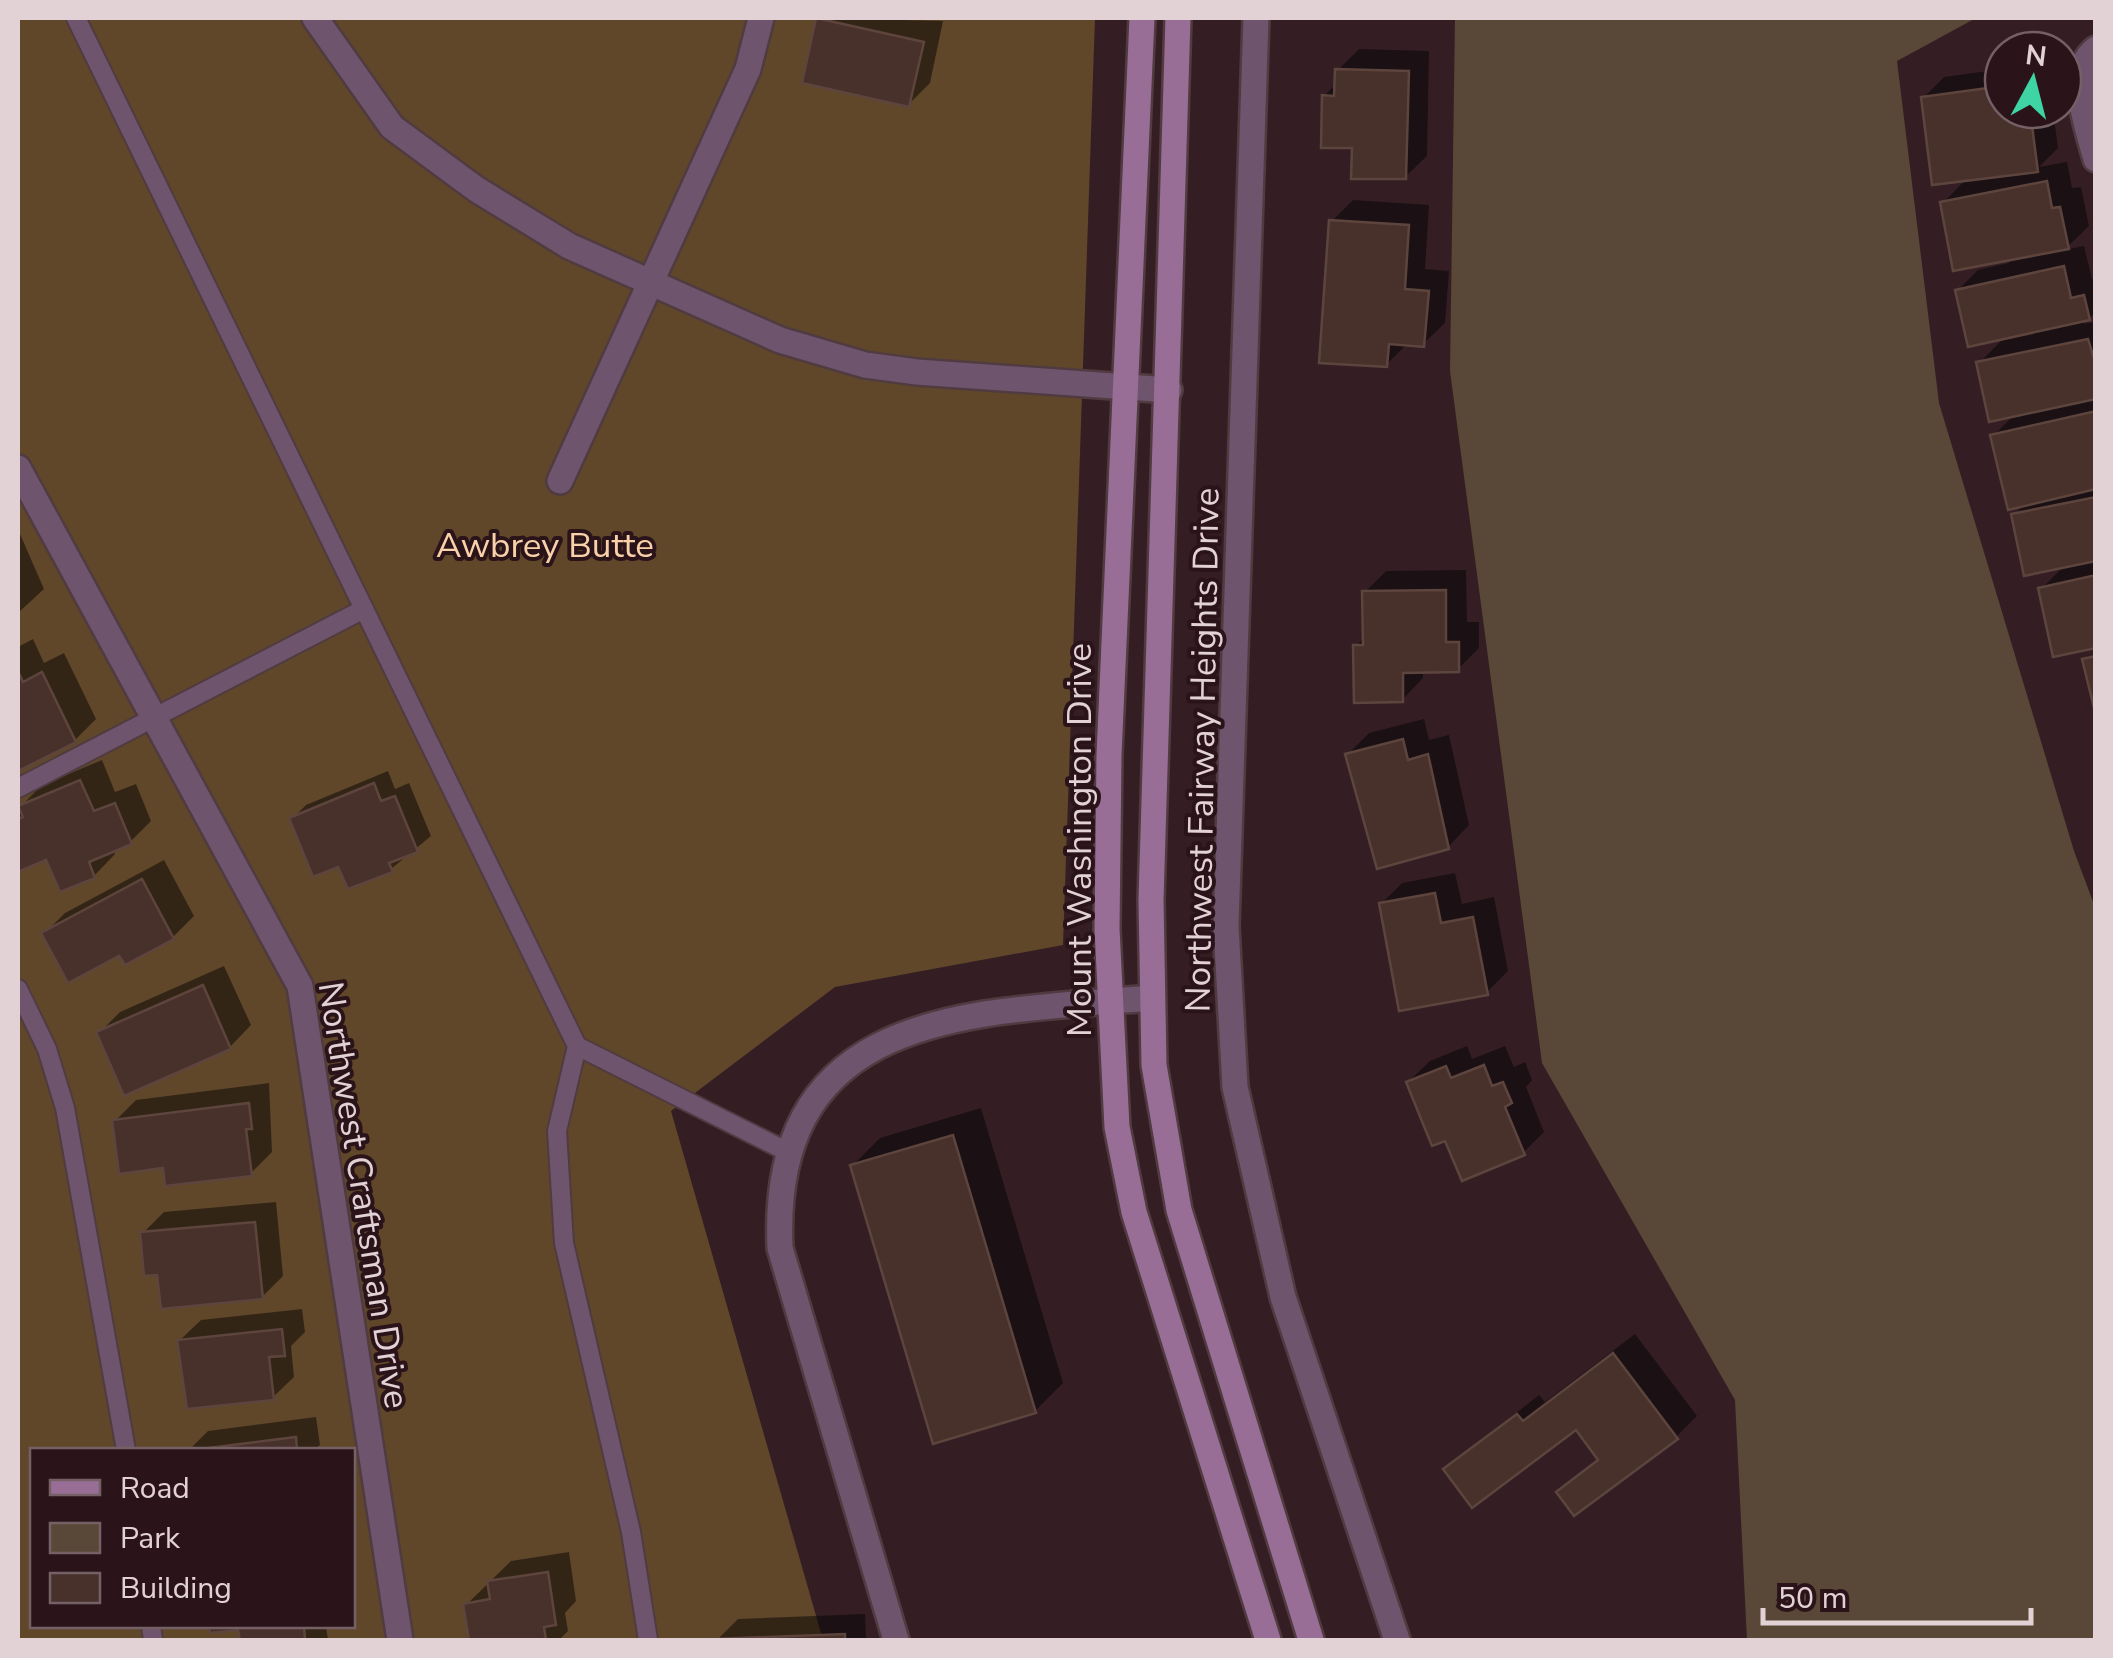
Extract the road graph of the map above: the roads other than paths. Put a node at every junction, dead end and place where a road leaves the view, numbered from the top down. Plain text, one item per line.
1 (76, 18) edge
2 (315, 18) edge
3 (761, 18) edge
4 (1142, 18) edge
5 (1178, 18) edge
6 (1256, 18) edge
7 (2096, 50) edge
8 (2096, 158) edge
9 (650, 282) junction
10 (1124, 387) junction
11 (1168, 390) junction
12 (18, 468) edge
13 (560, 481) dead end
14 (364, 609) junction
15 (153, 717) junction
16 (18, 788) edge
17 (18, 988) edge
18 (1150, 998) junction
19 (1111, 1001) junction
20 (577, 1046) junction
21 (790, 1153) junction
22 (126, 1448) edge
23 (400, 1640) edge
24 (648, 1640) edge
25 (896, 1640) edge
26 (1268, 1640) edge
27 (1311, 1640) edge
28 (1397, 1640) edge

1 - 14 lane
2 - 9 street
3 - 9 street
4 - 10 main road, Mount Washington Drive
5 - 11 main road, Mount Washington Drive
6 - 28 street, Northwest Fairway Heights Drive
7 - 8 street
9 - 10 street
9 - 13 street
10 - 11 street
10 - 19 main road, Mount Washington Drive
11 - 18 main road, Mount Washington Drive
12 - 15 street, Northwest Craftsman Drive
14 - 15 lane
14 - 20 lane
15 - 16 lane
15 - 23 street, Northwest Craftsman Drive
17 - 22 lane
18 - 19 street
18 - 27 main road, Mount Washington Drive
19 - 21 street
19 - 26 main road, Mount Washington Drive
20 - 21 lane
20 - 24 lane
21 - 25 street

